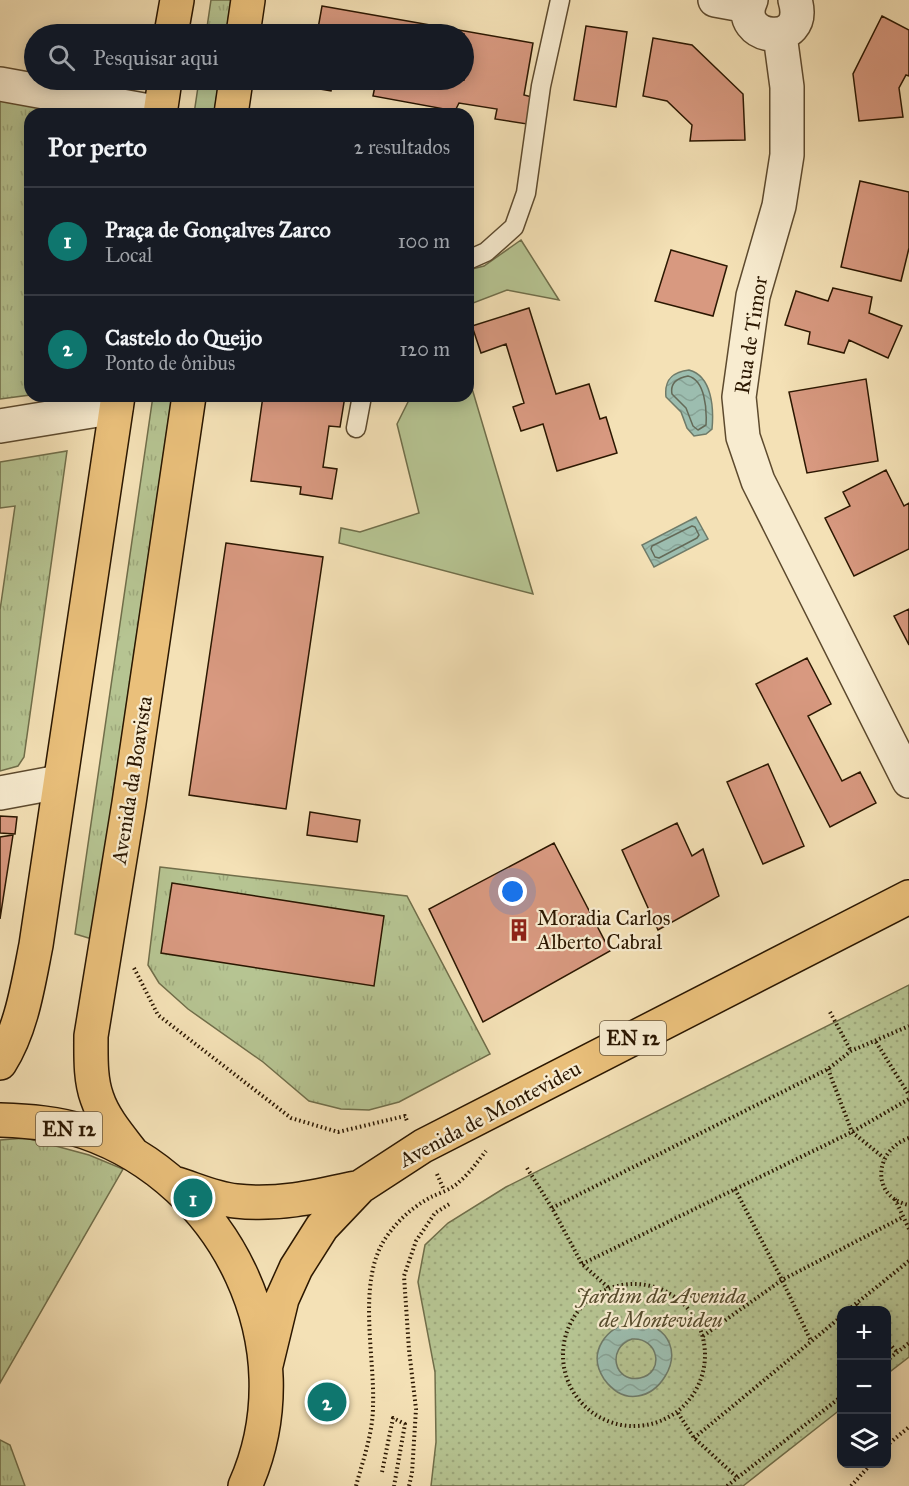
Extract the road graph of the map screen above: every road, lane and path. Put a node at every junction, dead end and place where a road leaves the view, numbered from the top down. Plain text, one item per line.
1 (177, 0) edge
2 (248, 0) edge
3 (560, 0) edge
4 (715, 0) edge
5 (795, 0) edge
6 (749, 3) edge
7 (173, 24) edge
8 (244, 24) edge
9 (780, 35) junction
10 (0, 84) edge
11 (24, 88) edge
12 (32, 90) edge
13 (164, 90) edge
14 (235, 90) edge
15 (128, 108) edge
16 (161, 108) edge
17 (232, 108) edge
18 (474, 257) edge
19 (117, 402) edge
20 (188, 402) edge
21 (361, 402) edge
22 (0, 426) edge
23 (356, 428) dead end
24 (909, 781) edge
25 (59, 782) junction
26 (0, 793) edge
27 (909, 897) edge
28 (130, 961) dead end
29 (830, 1012) dead end
30 (909, 1026) edge
31 (876, 1042) junction
32 (851, 1052) junction
33 (0, 1063) edge
34 (828, 1069) junction
35 (909, 1097) edge
36 (0, 1120) edge
37 (411, 1126) dead end
38 (852, 1132) junction
39 (909, 1138) edge
40 (133, 1154) junction
41 (884, 1158) junction
42 (527, 1168) dead end
43 (175, 1183) junction
44 (360, 1187) junction
45 (735, 1189) junction
46 (444, 1190) dead end
47 (895, 1199) junction
48 (451, 1203) dead end
49 (909, 1205) edge
50 (552, 1208) junction
51 (903, 1217) junction
52 (909, 1229) edge
53 (909, 1261) edge
54 (582, 1264) junction
55 (783, 1280) junction
56 (609, 1288) junction
57 (857, 1304) joint
58 (854, 1306) edge
59 (837, 1320) edge
60 (703, 1336) junction
61 (811, 1341) junction
62 (909, 1343) edge
63 (891, 1345) edge
64 (897, 1352) junction
65 (891, 1356) edge
66 (266, 1365) junction
67 (837, 1400) edge
68 (678, 1413) junction
69 (909, 1427) edge
70 (694, 1438) junction
71 (891, 1442) edge
72 (867, 1468) edge
73 (382, 1472) dead end
74 (738, 1478) junction
75 (245, 1486) edge
76 (356, 1486) edge
77 (394, 1486) edge
78 (409, 1486) edge
79 (727, 1486) edge
80 (851, 1486) edge

1 - 7 main road
2 - 8 main road
3 - 18 lane
4 - 6 street
5 - 9 street
6 - 9 street
9 - 24 street, Rua de Timor
10 - 11 street
12 - 15 street
13 - 16 main road
14 - 17 main road
19 - 22 street
19 - 25 main road
20 - 40 main road, Avenida da Boavista
21 - 23 lane
25 - 26 street
25 - 33 main road
27 - 44 main road, Avenida de Montevideu / EN 12
28 - 37 path
29 - 32 path
30 - 31 path
31 - 32 path
31 - 35 path
32 - 34 path
34 - 38 path
34 - 50 path
35 - 38 path
36 - 40 main road, EN 12
38 - 41 path
38 - 45 path
39 - 41 path
40 - 43 main road, EN 12
41 - 47 path
42 - 50 path
43 - 44 main road, Avenida de Montevideu / EN 12
43 - 66 main road, EN 12
44 - 66 main road, Avenida de Montevideu / EN 12
45 - 54 path
45 - 55 path
46 - 76 path
47 - 49 path
47 - 51 path
48 - 78 path
50 - 54 path
51 - 52 path
51 - 55 path
53 - 57 path
54 - 56 path
55 - 60 path
55 - 61 path
56 - 60 path
56 - 68 path
57 - 58 path
59 - 61 path
60 - 68 path
61 - 70 path
62 - 64 path
63 - 64 path
64 - 65 path
66 - 75 main road, EN 12
67 - 74 path
68 - 70 path
69 - 71 path
70 - 74 path
72 - 80 path
73 - 77 path
74 - 79 path

